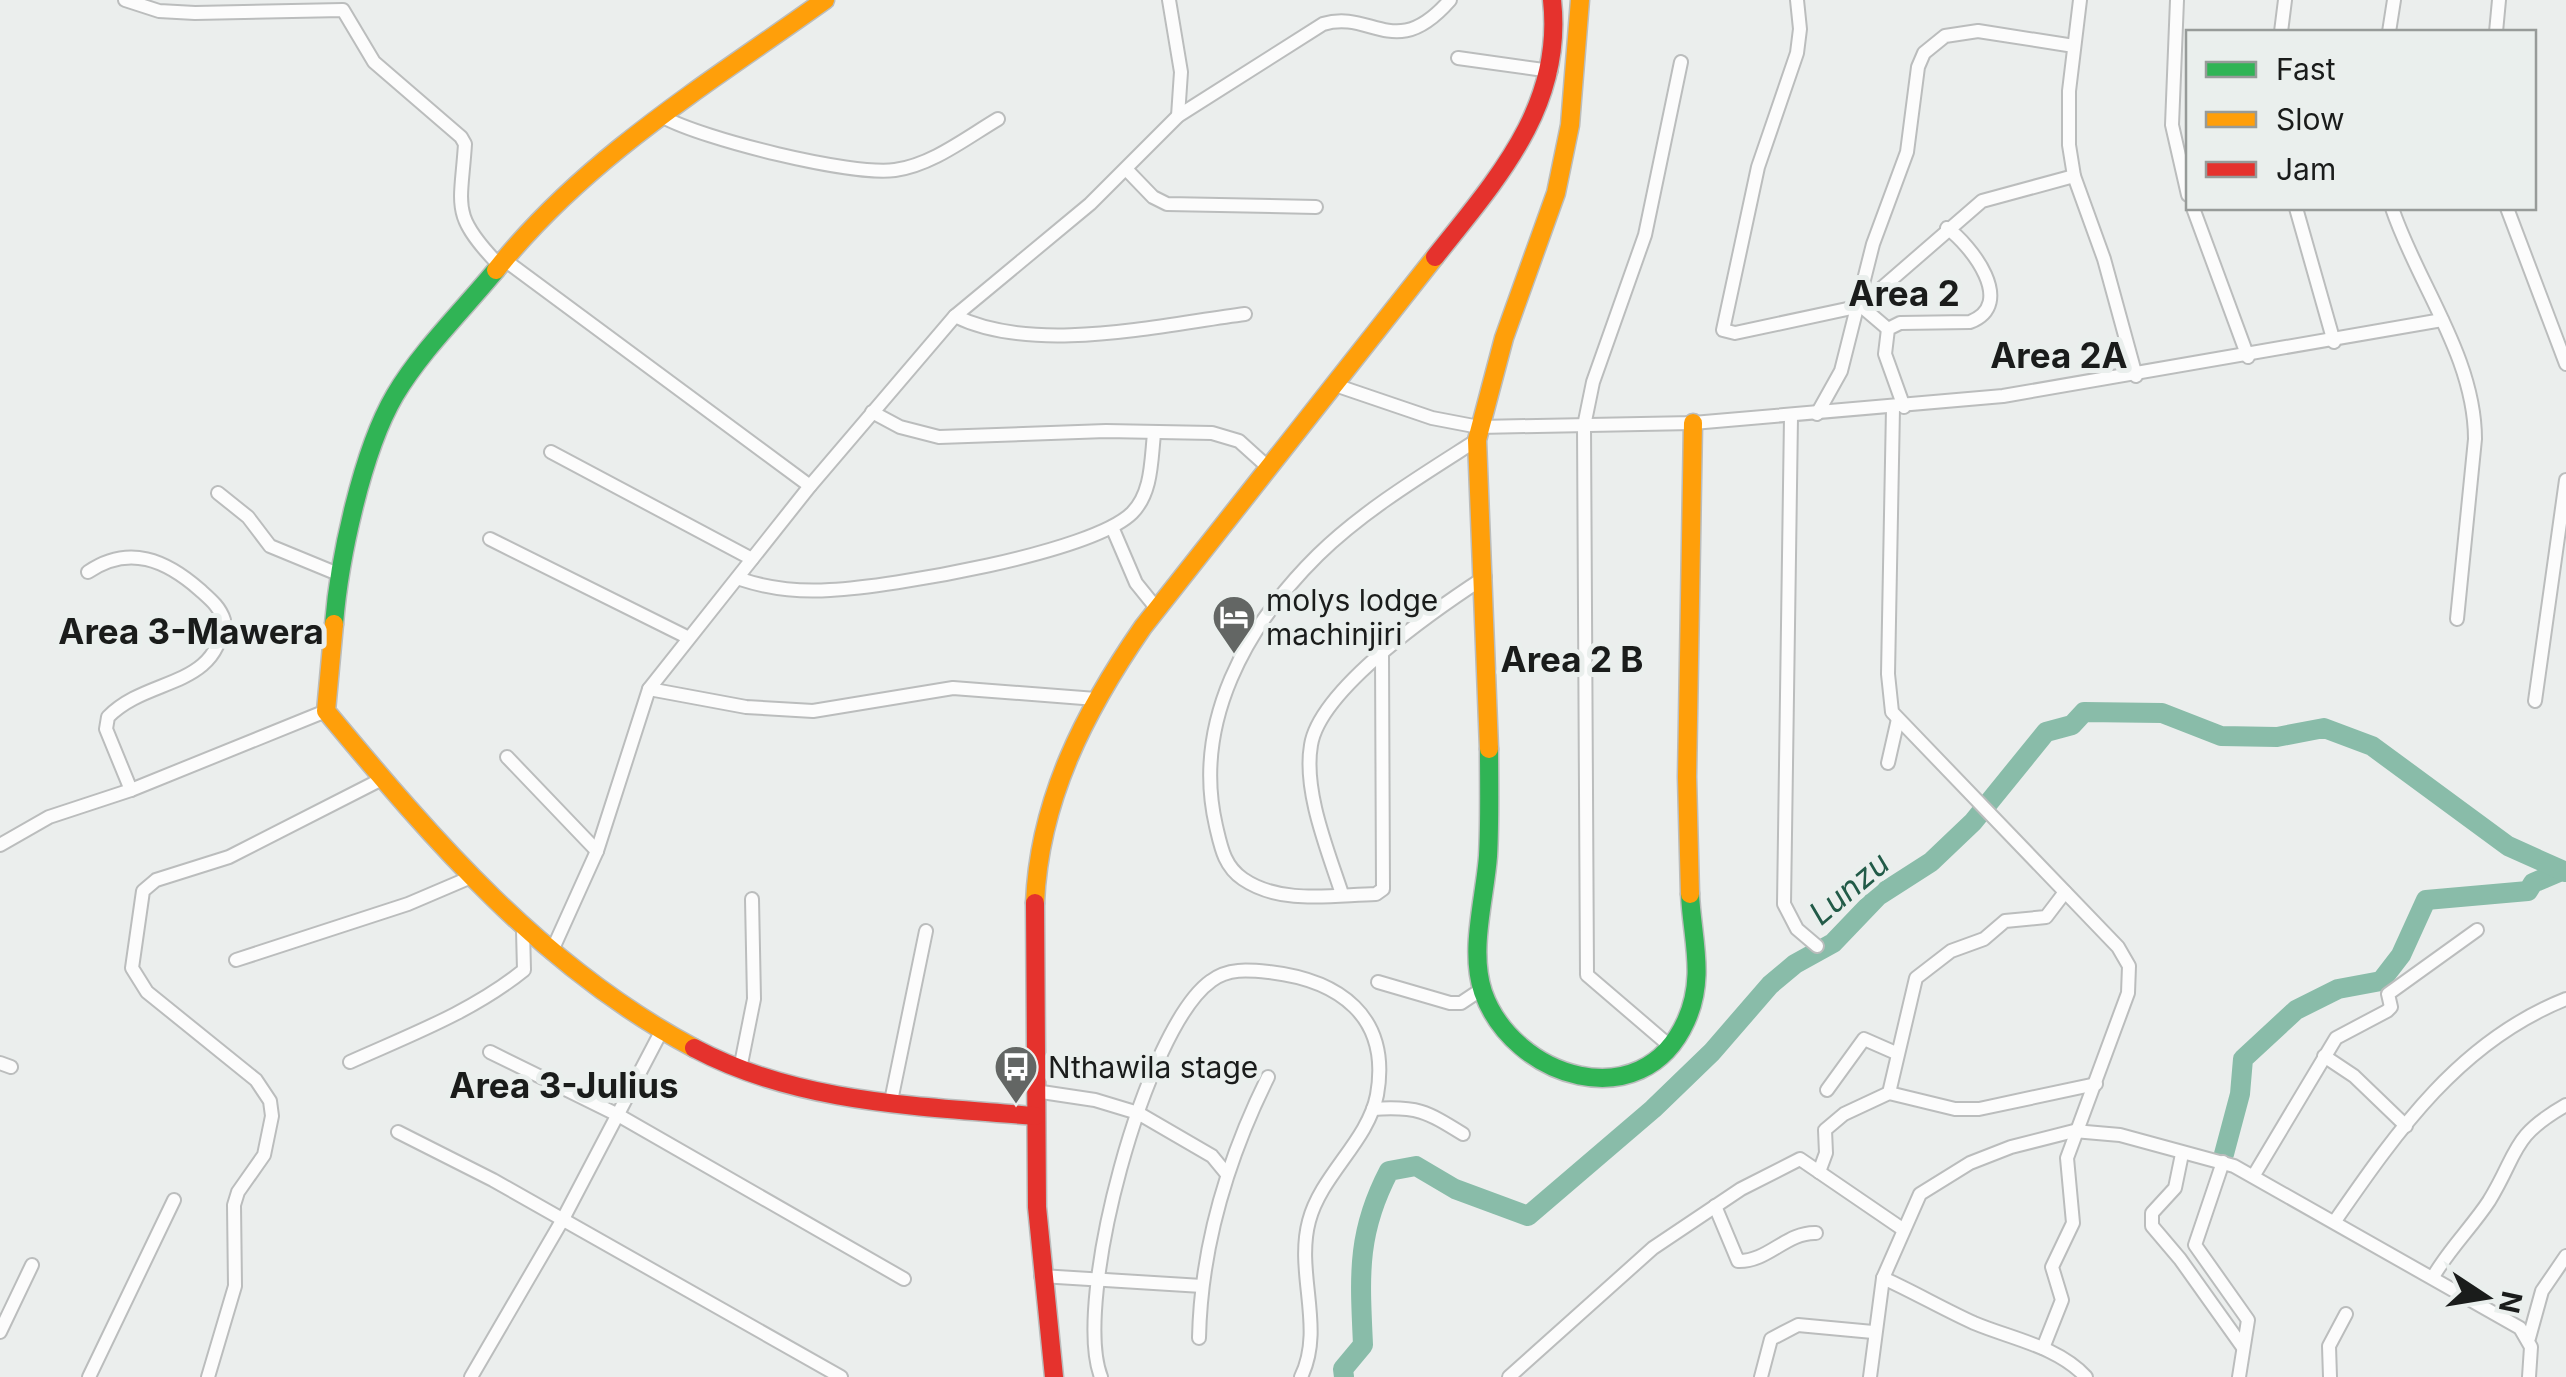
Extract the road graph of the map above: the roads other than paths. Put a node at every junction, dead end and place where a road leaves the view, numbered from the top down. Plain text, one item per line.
1 (125, 0) edge
2 (825, 0) edge
3 (1169, 0) edge
4 (1450, 0) edge
5 (1797, 0) edge
6 (2080, 0) edge
7 (2177, 0) edge
8 (2285, 0) edge
9 (2394, 0) edge
10 (2498, 0) edge
11 (1579, 5) edge
12 (1553, 7) edge
13 (2281, 30) edge
14 (2390, 30) edge
15 (2496, 30) edge
16 (2074, 46) junction
17 (1458, 58) dead end
18 (1681, 62) dead end
19 (1551, 72) junction
20 (1178, 116) junction
21 (663, 117) junction
22 (998, 119) dead end
23 (1126, 169) junction
24 (2074, 176) junction
25 (2186, 186) edge
26 (1316, 208) dead end
27 (2194, 210) edge
28 (2297, 210) edge
29 (2393, 210) edge
30 (2508, 210) edge
31 (1947, 228) junction
32 (500, 261) junction
33 (1858, 307) junction
34 (1245, 314) dead end
35 (955, 316) junction
36 (2442, 320) junction
37 (1888, 329) junction
38 (2334, 342) junction
39 (2248, 357) junction
40 (2566, 364) edge
41 (2136, 376) junction
42 (1335, 385) junction
43 (1899, 407) junction
44 (872, 412) junction
45 (1818, 414) junction
46 (1790, 416) junction
47 (1692, 424) junction
48 (1584, 426) junction
49 (1154, 434) junction
50 (1478, 434) junction
51 (552, 452) dead end
52 (1269, 468) junction
53 (2566, 480) edge
54 (810, 486) junction
55 (218, 492) dead end
56 (2565, 497) edge
57 (1112, 527) junction
58 (490, 539) dead end
59 (752, 560) junction
60 (88, 572) dead end
61 (338, 574) junction
62 (1485, 577) junction
63 (740, 579) junction
64 (1157, 610) junction
65 (2457, 619) dead end
66 (689, 638) junction
67 (1382, 654) junction
68 (649, 689) junction
69 (1096, 699) junction
70 (2535, 701) dead end
71 (326, 711) junction
72 (1898, 718) junction
73 (507, 757) dead end
74 (1888, 763) dead end
75 (382, 779) junction
76 (131, 790) junction
77 (0, 845) edge
78 (597, 852) junction
79 (469, 878) junction
80 (2065, 892) junction
81 (1342, 894) junction
82 (752, 899) dead end
83 (523, 930) junction
84 (2477, 930) dead end
85 (926, 931) dead end
86 (1817, 946) dead end
87 (551, 953) junction
88 (236, 960) dead end
89 (1378, 982) dead end
90 (1482, 989) junction
91 (2566, 998) edge
92 (662, 1030) junction
93 (1670, 1047) junction
94 (490, 1052) dead end
95 (1896, 1053) junction
96 (2324, 1056) junction
97 (350, 1062) dead end
98 (740, 1069) junction
99 (1268, 1077) dead end
100 (2096, 1084) junction
101 (1827, 1090) dead end
102 (1035, 1091) junction
103 (1890, 1093) junction
104 (891, 1101) junction
105 (2566, 1106) edge
106 (1372, 1110) junction
107 (1138, 1113) junction
108 (618, 1115) junction
109 (1036, 1116) junction
110 (2406, 1126) junction
111 (2074, 1131) junction
112 (398, 1132) dead end
113 (1463, 1134) dead end
114 (2182, 1154) junction
115 (2223, 1162) junction
116 (1819, 1172) junction
117 (1226, 1173) junction
118 (2254, 1175) junction
119 (174, 1200) dead end
120 (1714, 1206) junction
121 (563, 1219) junction
122 (2334, 1221) junction
123 (1901, 1228) junction
124 (1816, 1233) dead end
125 (2566, 1256) edge
126 (32, 1265) dead end
127 (1040, 1276) junction
128 (2432, 1277) junction
129 (1882, 1278) junction
130 (904, 1279) dead end
131 (1096, 1280) junction
132 (1202, 1286) junction
133 (2346, 1314) dead end
134 (0, 1332) edge
135 (1873, 1332) junction
136 (1199, 1338) dead end
137 (2529, 1338) junction
138 (2242, 1346) junction
139 (2042, 1348) junction
140 (1873, 1375) edge
141 (89, 1377) edge
142 (208, 1377) edge
143 (471, 1377) edge
144 (841, 1377) edge
145 (1054, 1377) edge
146 (1100, 1377) edge
147 (1300, 1377) edge
148 (1509, 1377) edge
149 (1761, 1377) edge
150 (2086, 1377) edge
151 (2239, 1377) edge
152 (2330, 1377) edge
153 (2528, 1377) edge

1 - 32 street
2 - 21 street
3 - 20 street
4 - 20 street
5 - 33 street
6 - 16 street
7 - 25 street
8 - 13 street
9 - 14 street
10 - 15 street
11 - 12 street
11 - 50 street
12 - 19 street
16 - 24 street
16 - 33 street
17 - 19 street
18 - 48 street
19 - 42 street
20 - 23 street
21 - 22 street
21 - 32 street
23 - 26 street
23 - 35 street
24 - 31 street
24 - 41 street
27 - 39 street
28 - 38 street
29 - 36 street
30 - 40 street
31 - 33 street
31 - 37 street
32 - 54 street
32 - 61 street
33 - 37 street
33 - 45 street
34 - 35 street
35 - 44 street
36 - 38 street
36 - 65 street
37 - 43 street
38 - 39 street
39 - 41 street
41 - 43 street
42 - 50 street
42 - 52 street
43 - 45 street
43 - 72 street
44 - 49 street
44 - 54 street
45 - 46 street
46 - 47 street
46 - 86 street
47 - 48 street
47 - 93 street
48 - 50 street
48 - 93 street
49 - 52 street
49 - 57 street
50 - 62 street
50 - 81 street
51 - 59 street
52 - 64 street
53 - 56 street
54 - 59 street
55 - 61 street
56 - 70 street
57 - 63 street
57 - 64 street
58 - 66 street
59 - 63 street
60 - 76 street
61 - 71 street
62 - 67 street
62 - 90 street
63 - 66 street
64 - 69 street
66 - 68 street
67 - 81 street
67 - 81 street
68 - 69 street
68 - 78 street
69 - 102 street
71 - 75 street
71 - 76 street
72 - 74 street
72 - 80 street
73 - 78 street
75 - 79 street
75 - 142 street
76 - 77 street
78 - 87 street
79 - 83 street
79 - 88 street
80 - 95 street
80 - 100 street
82 - 98 street
83 - 87 street
83 - 97 street
84 - 96 street
85 - 104 street
87 - 92 street
89 - 90 street
90 - 93 street
91 - 110 street
92 - 98 street
92 - 108 street
94 - 108 street
95 - 101 street
95 - 103 street
96 - 110 street
96 - 118 street
98 - 104 street
99 - 117 street
100 - 103 street
100 - 111 street
102 - 107 street
102 - 109 street
103 - 116 street
104 - 109 street
105 - 128 street
106 - 107 street
106 - 113 street
106 - 147 street
107 - 117 street
107 - 131 street
108 - 121 street
108 - 130 street
109 - 127 street
110 - 122 street
111 - 114 street
111 - 123 street
111 - 139 street
112 - 121 street
114 - 115 street
114 - 138 street
115 - 118 street
115 - 138 street
116 - 120 street
116 - 123 street
117 - 132 street
118 - 122 street
119 - 141 street
120 - 124 street
120 - 148 street
121 - 143 street
121 - 144 street
122 - 128 street
123 - 129 street
125 - 137 street
126 - 134 street
127 - 131 street
127 - 145 street
128 - 137 street
129 - 135 street
129 - 139 street
131 - 132 street
131 - 146 street
132 - 136 street
133 - 152 street
135 - 140 street
135 - 149 street
137 - 153 street
138 - 151 street
139 - 150 street

